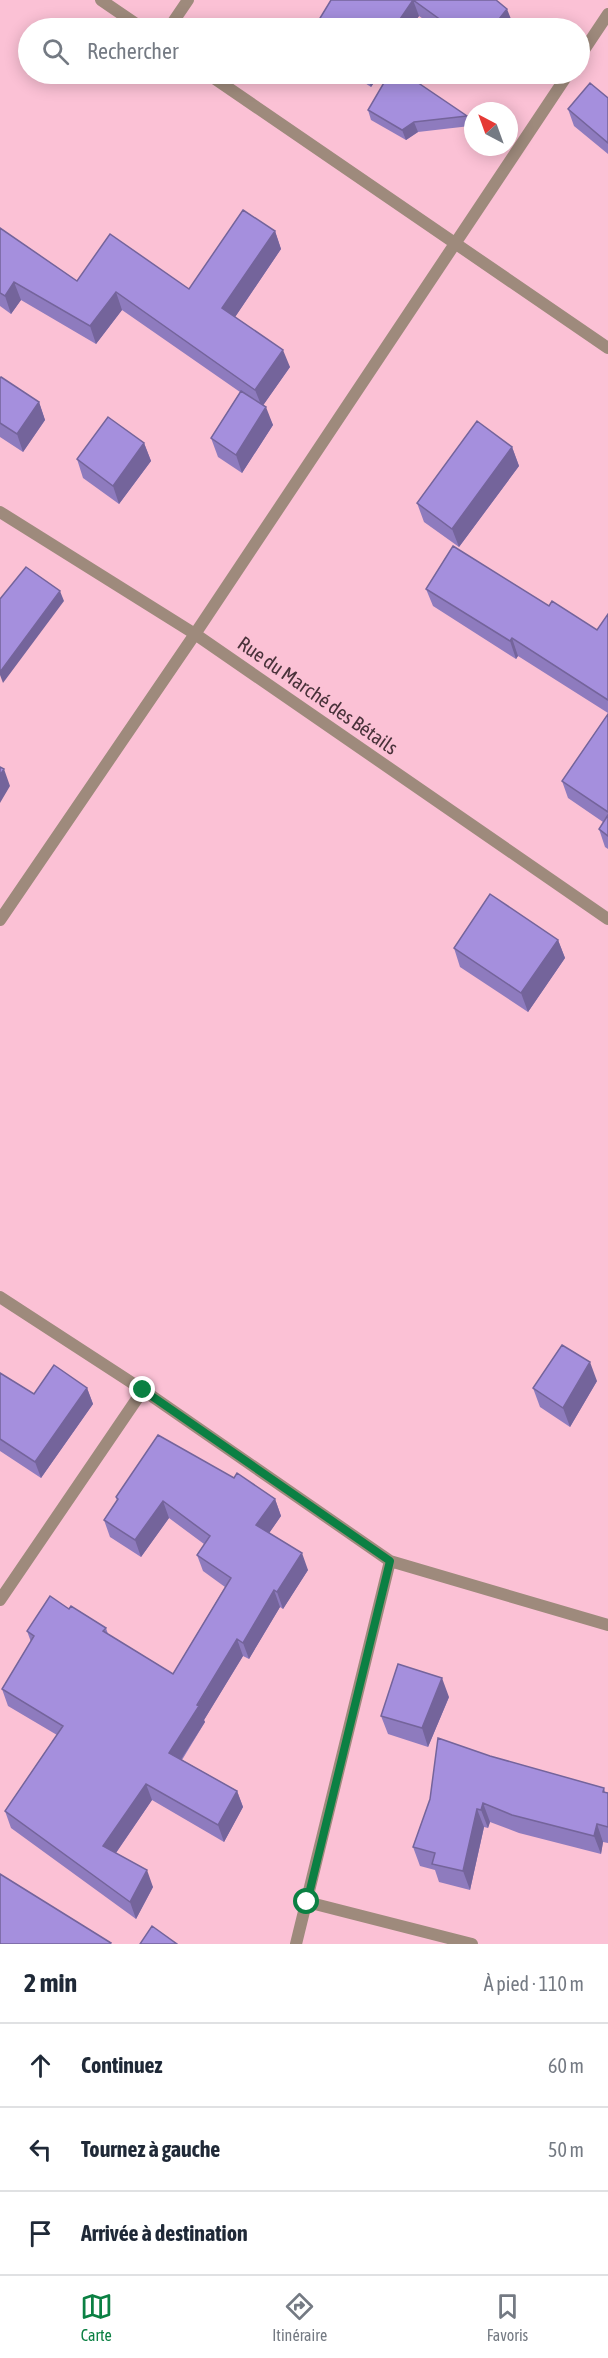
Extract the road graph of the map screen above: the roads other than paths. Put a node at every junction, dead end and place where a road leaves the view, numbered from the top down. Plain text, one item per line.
1 (101, 0) edge
2 (188, 0) edge
3 (608, 14) edge
4 (127, 18) edge
5 (176, 18) edge
6 (590, 41) edge
7 (223, 84) edge
8 (561, 84) edge
9 (454, 243) junction
10 (608, 348) edge
11 (0, 512) edge
12 (195, 634) junction
13 (608, 919) edge
14 (0, 920) edge
15 (0, 1297) edge
16 (143, 1390) junction
17 (390, 1561) junction
18 (0, 1600) edge
19 (608, 1625) edge
20 (307, 1902) junction
21 (296, 1944) edge
22 (472, 1944) edge

1 - 4 street
2 - 5 street
3 - 6 street
7 - 9 street
8 - 9 street
9 - 10 street
9 - 12 street
11 - 12 street, Rue du Marché des Bétails
12 - 13 street, Rue du Marché des Bétails
12 - 14 street
15 - 16 street
16 - 17 street
16 - 18 street
17 - 19 street
17 - 20 street
20 - 21 street
20 - 22 street

